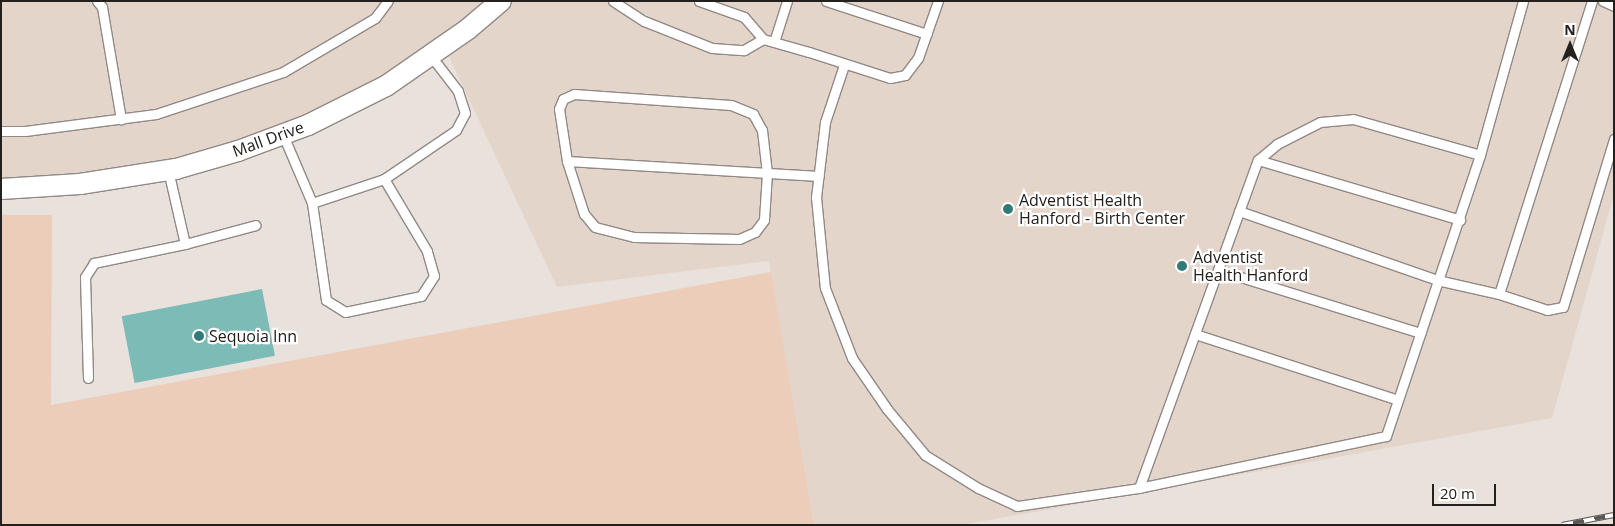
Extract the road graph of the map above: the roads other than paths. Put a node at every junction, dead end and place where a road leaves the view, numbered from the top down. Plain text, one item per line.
1 (388, 1) edge
2 (500, 1) edge
3 (613, 1) edge
4 (699, 1) edge
5 (787, 1) edge
6 (826, 1) edge
7 (938, 1) edge
8 (1523, 1) edge
9 (1592, 1) edge
10 (1603, 1) edge
11 (102, 3) edge
12 (1614, 6) edge
13 (926, 34) junction
14 (763, 39) junction
15 (774, 42) junction
16 (431, 56) junction
17 (844, 65) junction
18 (121, 118) junction
19 (1, 130) edge
20 (283, 135) junction
21 (1614, 139) edge
22 (1480, 156) junction
23 (1258, 160) junction
24 (567, 161) junction
25 (168, 170) junction
26 (767, 173) junction
27 (819, 176) junction
28 (384, 179) junction
29 (1, 189) edge
30 (312, 203) junction
31 (1239, 212) junction
32 (1460, 220) junction
33 (256, 225) dead end
34 (185, 244) junction
35 (1218, 270) junction
36 (1438, 280) junction
37 (1499, 294) junction
38 (1420, 333) junction
39 (1195, 334) junction
40 (88, 378) dead end
41 (1398, 400) junction
42 (1139, 488) junction

1 - 18 lane
2 - 16 street, Mall Drive
3 - 14 lane
4 - 14 lane
5 - 15 lane
6 - 13 lane
7 - 13 lane
8 - 22 lane
9 - 37 lane
10 - 12 lane
11 - 18 lane
13 - 17 lane
14 - 15 lane
15 - 17 lane
16 - 20 street, Mall Drive
16 - 28 lane
17 - 27 lane
18 - 19 lane
20 - 25 street, Mall Drive
20 - 30 lane
21 - 37 lane
22 - 23 lane
22 - 32 lane
23 - 31 lane
23 - 32 lane
24 - 26 lane
24 - 26 lane
24 - 26 lane
25 - 29 street, Mall Drive
25 - 34 lane
26 - 27 lane
27 - 42 lane
28 - 30 lane
28 - 30 lane
31 - 35 lane
31 - 36 lane
32 - 36 lane
33 - 34 lane
34 - 40 lane
35 - 38 lane
35 - 39 lane
36 - 37 lane
36 - 38 lane
38 - 41 lane
39 - 41 lane
39 - 42 lane
41 - 42 lane

